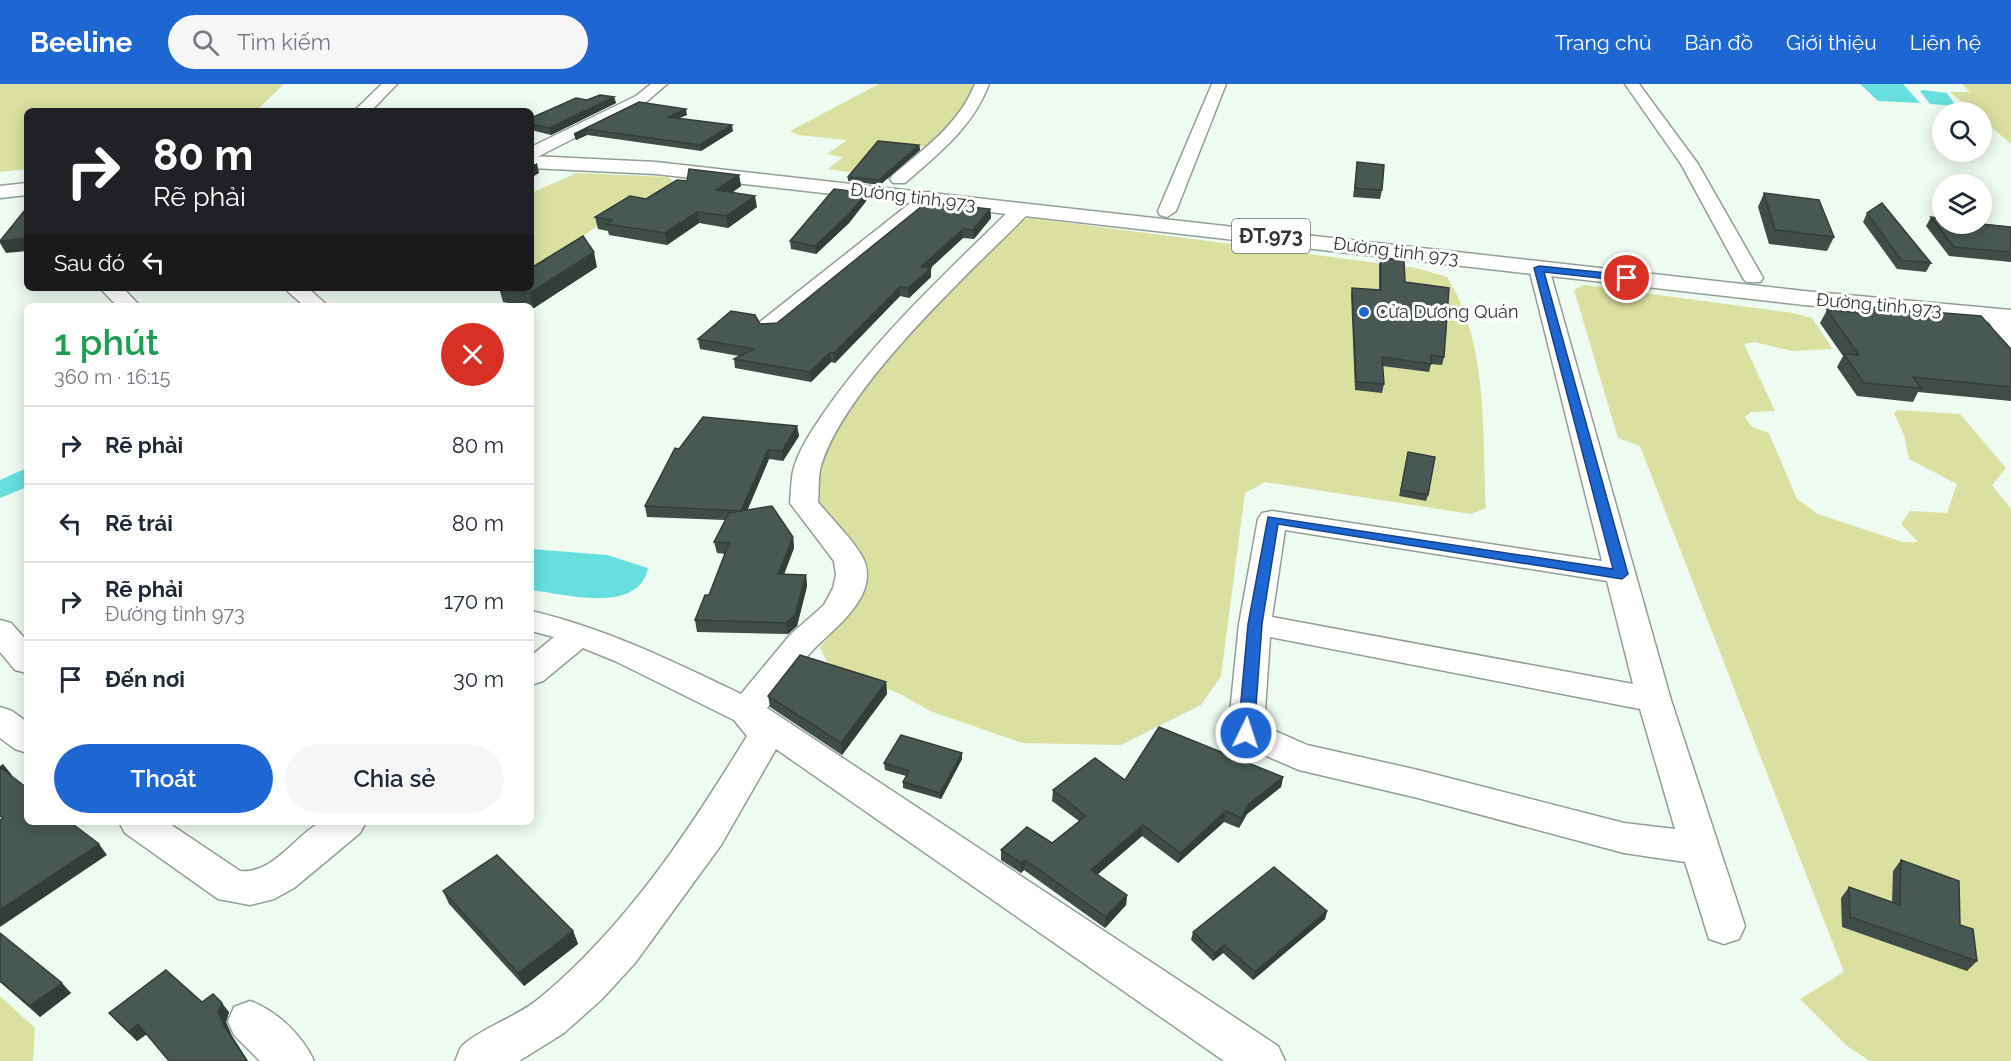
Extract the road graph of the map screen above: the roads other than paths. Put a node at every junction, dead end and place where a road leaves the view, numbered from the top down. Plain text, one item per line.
1 (390, 84) edge
2 (660, 84) edge
3 (982, 84) edge
4 (1219, 84) edge
5 (1632, 84) edge
6 (365, 108) edge
7 (534, 157) edge
8 (534, 158) edge
9 (534, 158) edge
10 (24, 178) edge
11 (899, 179) junction
12 (0, 181) edge
13 (24, 189) edge
14 (0, 192) edge
15 (929, 197) junction
16 (1020, 211) junction
17 (1167, 211) junction
18 (1539, 268) junction
19 (1754, 278) junction
20 (114, 291) edge
21 (299, 291) edge
22 (126, 303) edge
23 (313, 303) edge
24 (2006, 312) edge
25 (769, 326) edge
26 (2011, 341) edge
27 (1622, 574) junction
28 (534, 622) edge
29 (1255, 624) junction
30 (0, 631) edge
31 (579, 634) junction
32 (24, 659) edge
33 (534, 672) edge
34 (1654, 700) junction
35 (746, 711) junction
36 (0, 720) edge
37 (24, 738) edge
38 (142, 825) edge
39 (343, 825) edge
40 (1700, 848) junction
41 (1724, 926) dead end
42 (250, 1022) dead end
43 (291, 1061) edge
44 (478, 1061) edge
45 (1262, 1061) edge

1 - 6 street
2 - 7 street
3 - 11 street
4 - 17 street
5 - 19 street
8 - 11 main road, Đường tỉnh 973 / ĐT.973
9 - 15 main road, Đường tỉnh 973 / ĐT.973
10 - 12 main road
11 - 17 main road, Đường tỉnh 973 / ĐT.973
13 - 14 main road
15 - 16 main road, Đường tỉnh 973 / ĐT.973
15 - 25 street
16 - 18 main road, Đường tỉnh 973 / ĐT.973
16 - 35 street
17 - 19 main road, Đường tỉnh 973 / ĐT.973
18 - 24 main road, Đường tỉnh 973 / ĐT.973
18 - 27 street
19 - 24 main road, Đường tỉnh 973 / ĐT.973
20 - 22 street
21 - 23 street
24 - 26 street
27 - 29 street
27 - 34 street
28 - 31 street
29 - 34 street
29 - 40 street
30 - 32 street
31 - 33 street
31 - 35 street
34 - 40 street
35 - 44 street
35 - 45 street
36 - 37 street
38 - 39 street
40 - 41 street
42 - 43 street

